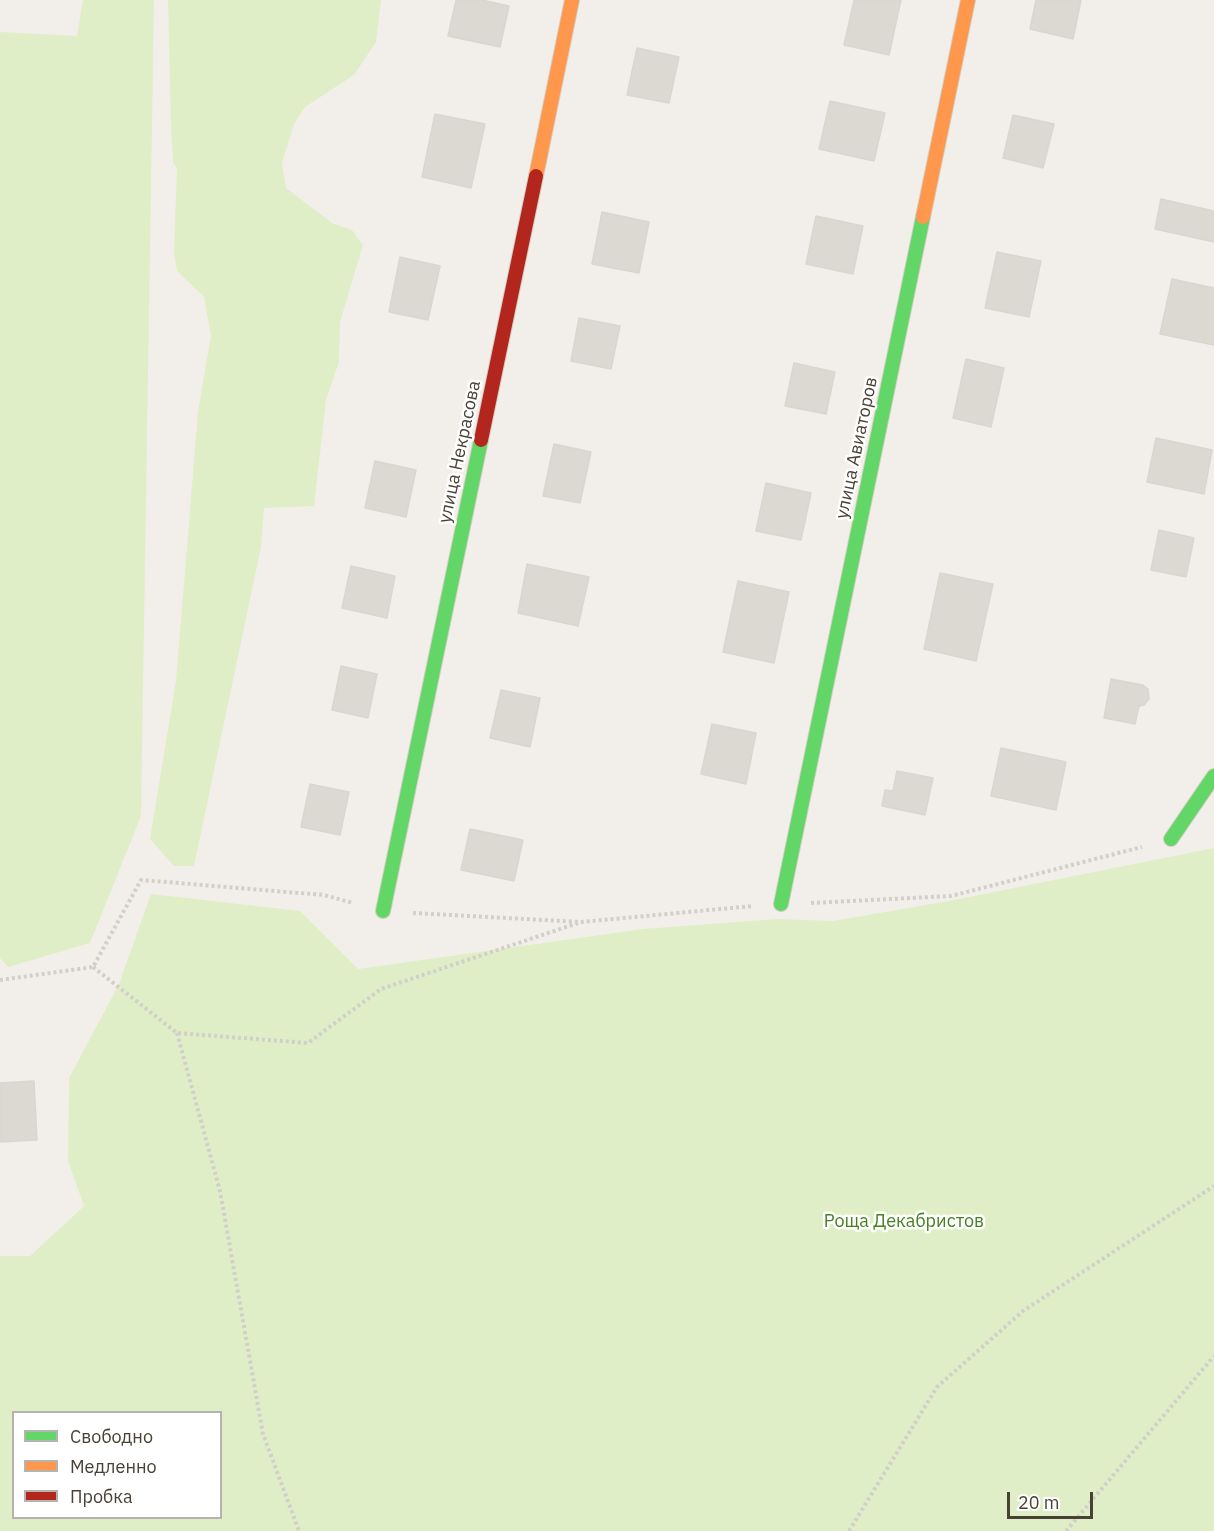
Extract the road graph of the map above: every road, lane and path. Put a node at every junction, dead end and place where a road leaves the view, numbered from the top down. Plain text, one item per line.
1 (572, 0) edge
2 (968, 0) edge
3 (1214, 776) edge
4 (1171, 839) joint
5 (781, 904) junction
6 (383, 911) junction
7 (581, 922) junction
8 (93, 968) junction
9 (0, 980) edge
10 (177, 1033) junction
11 (1214, 1186) edge
12 (1214, 1356) edge
13 (299, 1531) edge
14 (849, 1531) edge
15 (1066, 1531) edge

1 - 6 street, улица Некрасова
2 - 5 street, улица Авиаторов
3 - 4 street
4 - 5 path
5 - 7 path
6 - 7 path
6 - 8 path
7 - 10 path
8 - 9 path
8 - 10 path
10 - 13 path
11 - 14 path
12 - 15 path

